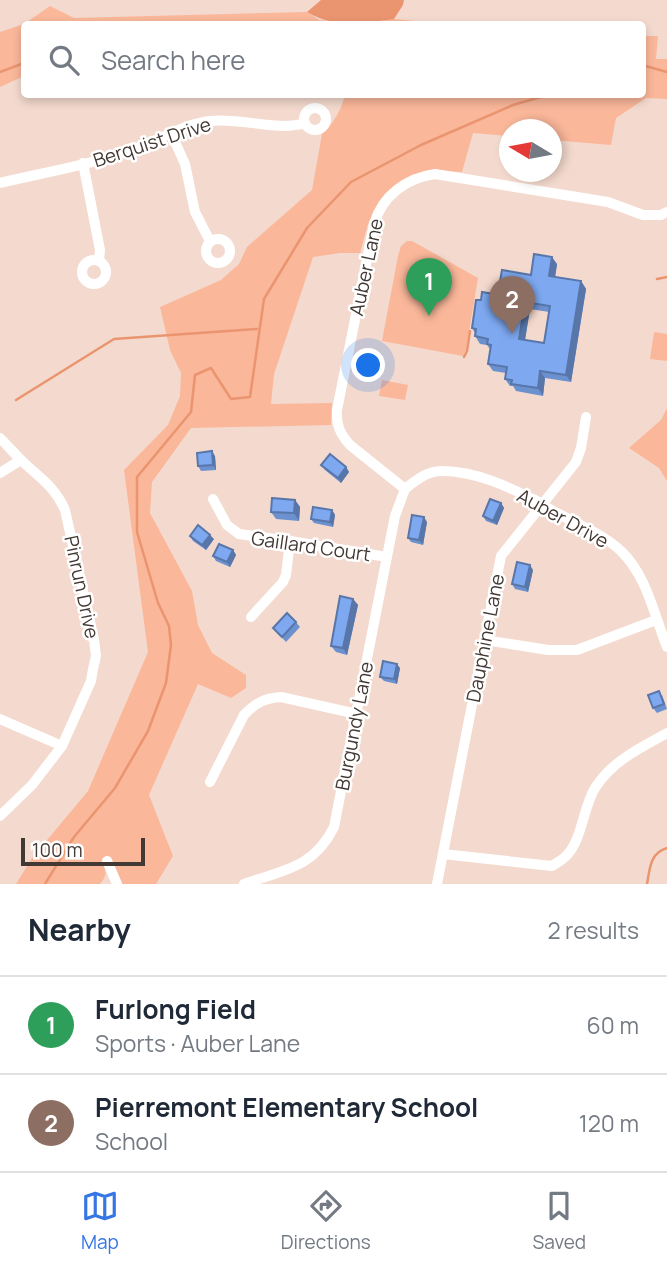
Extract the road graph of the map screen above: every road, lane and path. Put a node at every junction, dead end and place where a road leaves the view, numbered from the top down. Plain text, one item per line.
1 (305, 123) dead end
2 (171, 132) junction
3 (83, 163) junction
4 (0, 183) edge
5 (667, 212) edge
6 (210, 241) dead end
7 (99, 261) dead end
8 (586, 417) dead end
9 (0, 438) edge
10 (21, 460) junction
11 (0, 473) edge
12 (405, 489) junction
13 (213, 499) dead end
14 (542, 504) junction
15 (290, 541) junction
16 (387, 557) junction
17 (251, 617) dead end
18 (656, 620) junction
19 (485, 640) junction
20 (667, 647) edge
21 (357, 713) junction
22 (0, 719) edge
23 (667, 733) edge
24 (62, 746) junction
25 (210, 782) dead end
26 (0, 816) edge
27 (443, 854) junction
28 (107, 860) dead end
29 (114, 883) edge
30 (244, 884) edge
31 (437, 884) edge

1 - 2 street, Berquist Drive
2 - 3 street, Berquist Drive
2 - 6 street
3 - 4 street, Berquist Drive
3 - 7 street
5 - 12 street, Auber Lane
8 - 14 street, Dauphine Lane
9 - 10 street, Pinrun Drive
10 - 11 street
10 - 24 street, Pinrun Drive
12 - 14 street, Auber Drive
12 - 16 street, Burgundy Lane
13 - 15 street, Gaillard Court
14 - 18 street, Auber Drive
14 - 19 street, Dauphine Lane
15 - 16 street, Gaillard Court
15 - 17 street
16 - 21 street, Burgundy Lane
18 - 19 street
18 - 20 street, Auber Drive
19 - 27 street, Dauphine Lane
21 - 25 street
21 - 30 street, Burgundy Lane
22 - 24 street
23 - 27 street
24 - 26 street, Pinrun Drive
27 - 31 street, Dauphine Lane
28 - 29 street

